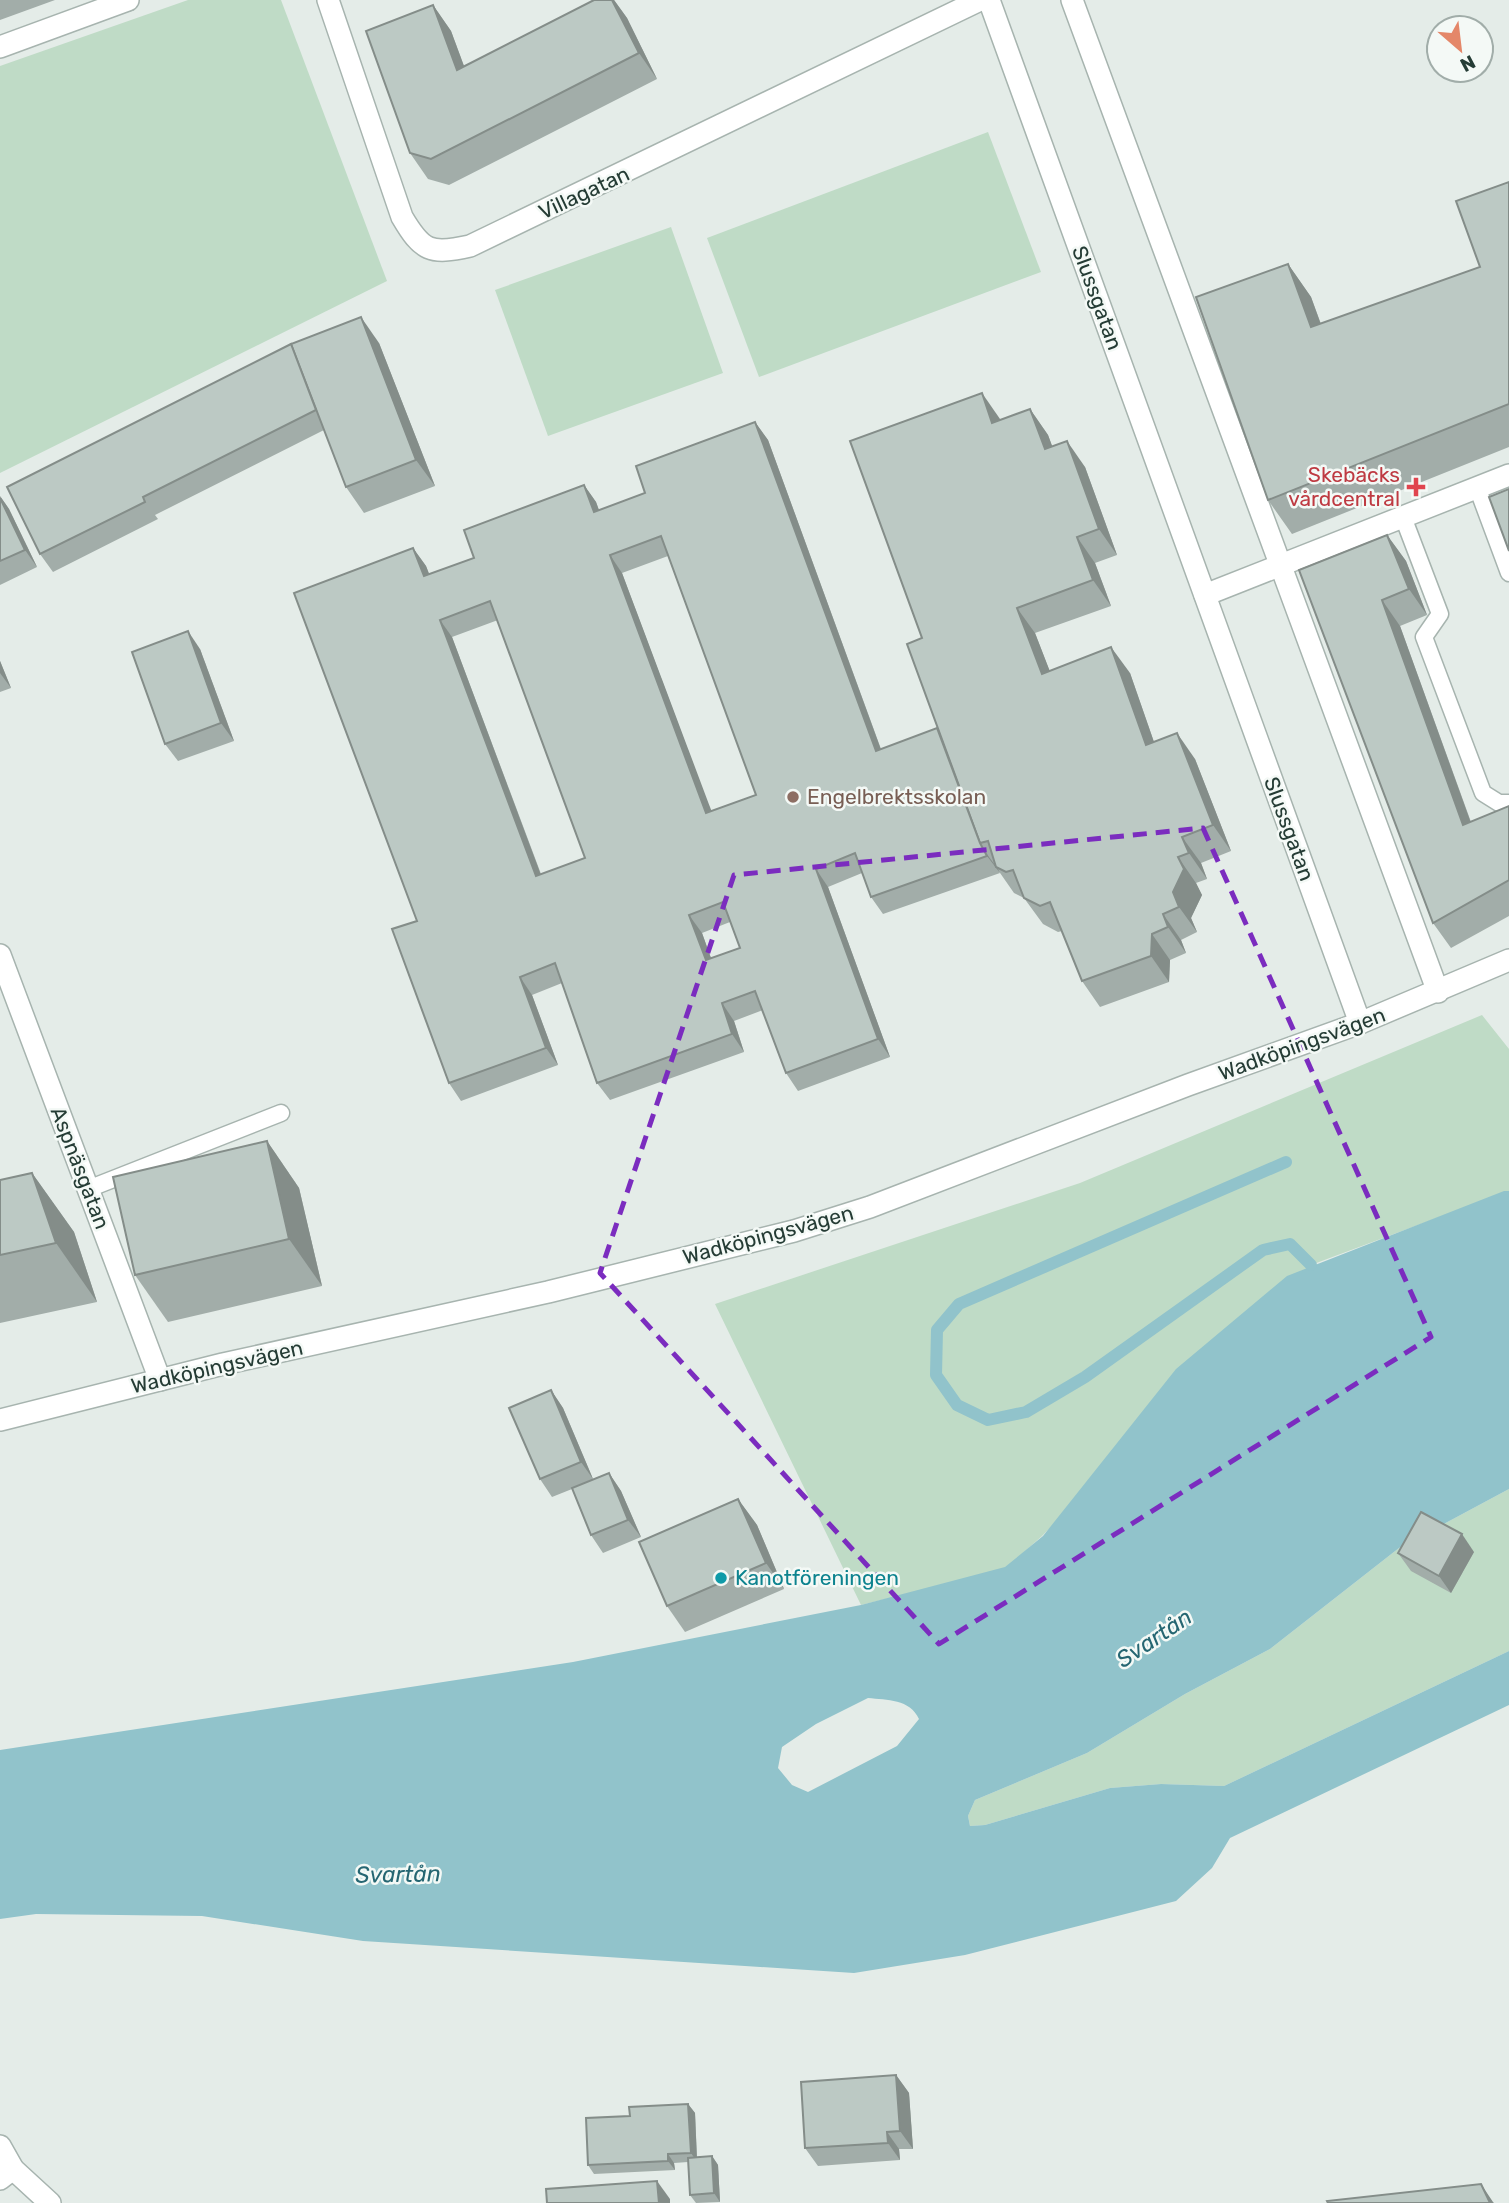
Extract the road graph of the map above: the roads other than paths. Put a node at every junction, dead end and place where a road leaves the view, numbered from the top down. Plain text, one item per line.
1 (128, 0) edge
2 (328, 0) edge
3 (980, 0) edge
4 (989, 0) edge
5 (1072, 0) edge
6 (0, 47) edge
7 (1509, 475) edge
8 (1478, 487) junction
9 (1404, 517) junction
10 (1281, 566) junction
11 (1509, 573) edge
12 (1205, 595) junction
13 (1509, 803) edge
14 (0, 955) edge
15 (1509, 960) edge
16 (1438, 992) junction
17 (1360, 1023) junction
18 (281, 1113) dead end
19 (88, 1189) junction
20 (160, 1380) junction
21 (0, 1420) edge
22 (0, 2146) edge
23 (6, 2174) edge
24 (50, 2203) edge

1 - 6 street
2 - 3 street, Villagatan
4 - 12 street, Slussgatan
5 - 10 street
7 - 8 street
8 - 9 street
8 - 11 lane
9 - 10 street
9 - 13 lane
10 - 12 street
10 - 16 street
12 - 17 street, Slussgatan
14 - 19 street, Aspnäsgatan
15 - 16 street, Wadköpingsvägen
16 - 17 street, Wadköpingsvägen
17 - 20 street, Wadköpingsvägen
18 - 19 lane
19 - 20 street, Aspnäsgatan
20 - 21 street, Wadköpingsvägen
22 - 23 street
23 - 24 street

